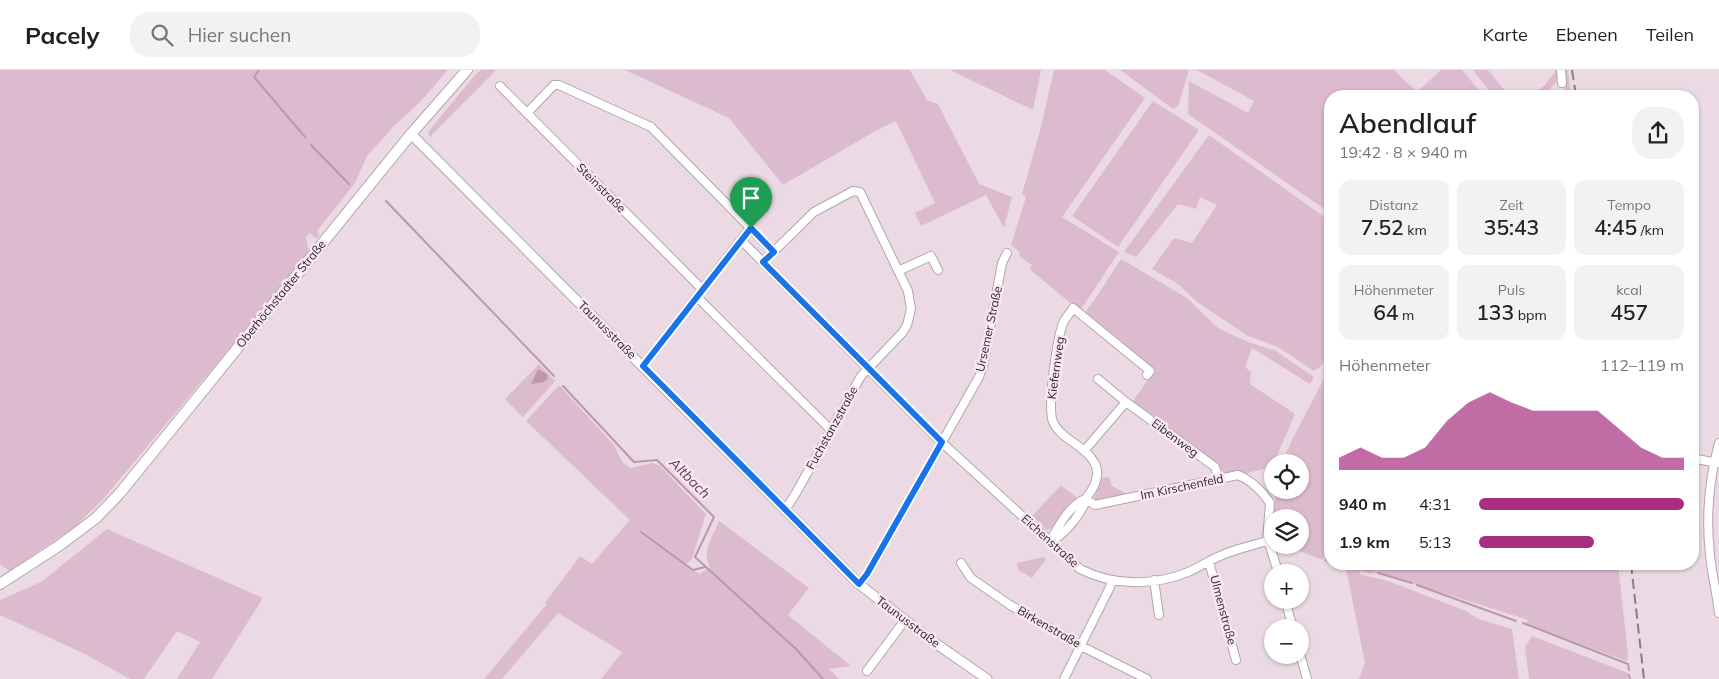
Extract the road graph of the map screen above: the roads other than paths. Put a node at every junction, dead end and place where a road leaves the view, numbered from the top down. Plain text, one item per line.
1 (467, 70) edge
2 (1561, 70) edge
3 (1562, 83) dead end
4 (500, 86) dead end
5 (527, 113) junction
6 (411, 134) junction
7 (751, 228) junction
8 (742, 241) junction
9 (774, 252) junction
10 (1007, 253) dead end
11 (763, 262) junction
12 (938, 270) dead end
13 (898, 271) junction
14 (702, 289) junction
15 (697, 296) junction
16 (643, 366) junction
17 (868, 368) junction
18 (1147, 375) dead end
19 (1098, 379) dead end
20 (1126, 402) junction
21 (831, 430) junction
22 (942, 442) junction
23 (1719, 443) edge
24 (1084, 451) junction
25 (1699, 459) edge
26 (1717, 463) edge
27 (1219, 479) junction
28 (1086, 499) junction
29 (1270, 509) edge
30 (785, 510) junction
31 (1050, 542) junction
32 (1264, 543) edge
33 (1209, 562) junction
34 (961, 563) dead end
35 (1154, 580) junction
36 (1112, 581) junction
37 (0, 584) edge
38 (859, 584) junction
39 (1719, 613) edge
40 (1159, 616) dead end
41 (905, 620) junction
42 (1081, 646) junction
43 (1236, 660) dead end
44 (1303, 664) edge
45 (867, 671) dead end
46 (987, 679) edge
47 (1064, 679) edge
48 (1147, 679) edge
49 (1307, 679) edge

1 - 6 main road, Oberhöchstadter Straße
2 - 3 street
4 - 5 street, Steinstraße
5 - 7 street
5 - 14 street, Steinstraße
6 - 16 street, Taunusstraße
6 - 37 main road, Oberhöchstadter Straße
7 - 8 street
7 - 9 street
8 - 11 street, Eichenstraße
8 - 14 street
9 - 11 street, Fuchstanzstraße
9 - 13 street, Fuchstanzstraße
10 - 22 street, Ursemer Straße
11 - 17 street, Eichenstraße
12 - 13 street
13 - 17 street, Fuchstanzstraße
14 - 15 street
15 - 16 street
15 - 21 street
16 - 30 street, Taunusstraße
17 - 21 street, Fuchstanzstraße
17 - 22 street, Eichenstraße
18 - 24 street, Kiefernweg
19 - 20 street, Eibenweg
20 - 24 street
20 - 27 street, Eibenweg
21 - 30 street, Fuchstanzstraße
22 - 31 street, Eichenstraße
22 - 38 street, Ursemer Straße
23 - 26 street
24 - 28 street, Kiefernweg
25 - 26 street
26 - 39 street
27 - 28 street, Im Kirschenfeld
27 - 29 street, Im Kirschenfeld
28 - 31 street, Kiefernweg
30 - 38 street, Taunusstraße
31 - 36 street, Eichenstraße
32 - 33 street, Eichenstraße
33 - 35 street, Eichenstraße
33 - 43 street, Ulmenstraße
34 - 42 street, Birkenstraße
35 - 36 street, Eichenstraße
35 - 40 street
36 - 42 street
38 - 41 street, Taunusstraße
41 - 45 street
41 - 46 street, Taunusstraße
42 - 47 street
42 - 48 street, Birkenstraße
44 - 49 street

